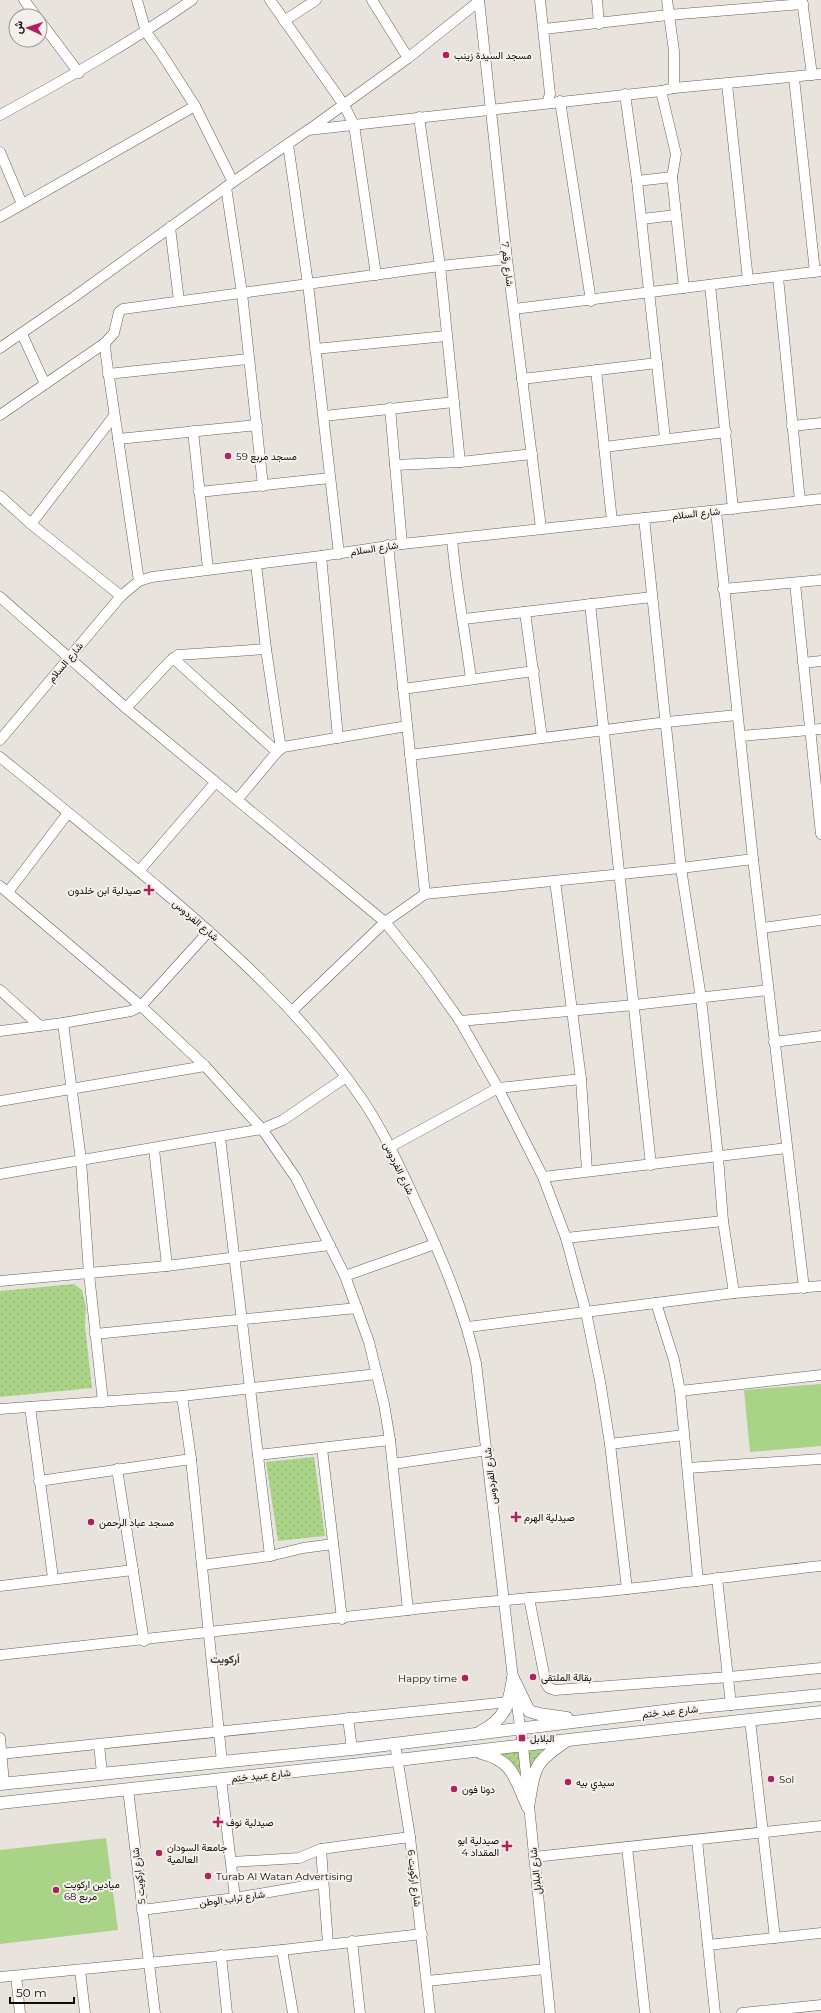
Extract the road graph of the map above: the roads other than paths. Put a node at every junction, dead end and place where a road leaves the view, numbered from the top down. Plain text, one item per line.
1 (137, 0) edge
2 (192, 0) edge
3 (270, 0) edge
4 (316, 0) edge
5 (372, 0) edge
6 (479, 0) edge
7 (540, 0) edge
8 (597, 0) edge
9 (667, 0) edge
10 (803, 2) edge
11 (736, 5) edge
12 (668, 15) junction
13 (284, 21) junction
14 (600, 24) junction
15 (544, 29) junction
16 (48, 31) edge
17 (146, 32) junction
18 (408, 58) junction
19 (79, 72) junction
20 (817, 75) edge
21 (794, 78) junction
22 (727, 84) junction
23 (674, 88) junction
24 (661, 91) junction
25 (625, 94) junction
26 (560, 101) junction
27 (547, 103) junction
28 (195, 106) junction
29 (344, 106) junction
30 (490, 109) junction
31 (0, 115) edge
32 (419, 117) junction
33 (354, 125) junction
34 (308, 130) junction
35 (288, 144) junction
36 (0, 152) edge
37 (672, 177) junction
38 (637, 181) junction
39 (230, 184) junction
40 (22, 204) junction
41 (676, 215) junction
42 (0, 217) edge
43 (642, 219) junction
44 (170, 227) junction
45 (508, 259) junction
46 (440, 266) junction
47 (818, 271) edge
48 (376, 275) junction
49 (778, 277) junction
50 (748, 280) junction
51 (308, 284) junction
52 (710, 285) junction
53 (684, 288) junction
54 (649, 292) junction
55 (242, 293) junction
56 (179, 301) junction
57 (591, 301) junction
58 (514, 309) junction
59 (22, 334) junction
60 (446, 336) junction
61 (105, 343) junction
62 (1, 346) edge
63 (315, 349) junction
64 (248, 359) junction
65 (657, 363) junction
66 (596, 370) junction
67 (108, 374) junction
68 (522, 379) junction
69 (45, 384) junction
70 (454, 402) junction
71 (390, 408) junction
72 (0, 415) edge
73 (114, 416) junction
74 (324, 416) junction
75 (821, 423) edge
76 (257, 425) junction
77 (792, 426) junction
78 (192, 431) junction
79 (726, 432) junction
80 (665, 438) junction
81 (118, 439) junction
82 (604, 447) junction
83 (532, 454) junction
84 (460, 462) junction
85 (395, 465) junction
86 (330, 478) junction
87 (263, 486) junction
88 (199, 492) junction
89 (0, 496) edge
90 (821, 499) edge
91 (800, 501) junction
92 (733, 509) junction
93 (716, 511) junction
94 (644, 518) junction
95 (612, 521) junction
96 (31, 524) junction
97 (541, 528) junction
98 (452, 539) junction
99 (402, 544) junction
100 (388, 546) junction
101 (339, 554) junction
102 (321, 556) junction
103 (256, 564) junction
104 (208, 569) junction
105 (821, 580) edge
106 (139, 581) junction
107 (795, 583) junction
108 (723, 589) junction
109 (121, 596) junction
110 (652, 596) junction
111 (0, 597) edge
112 (590, 604) junction
113 (525, 612) junction
114 (464, 619) junction
115 (266, 649) junction
116 (68, 658) junction
117 (173, 658) junction
118 (821, 661) edge
119 (803, 663) junction
120 (534, 671) junction
121 (471, 679) junction
122 (403, 689) junction
123 (126, 708) junction
124 (737, 715) junction
125 (667, 722) junction
126 (407, 726) junction
127 (821, 729) edge
128 (809, 730) junction
129 (604, 731) junction
130 (741, 736) junction
131 (338, 738) junction
132 (542, 738) junction
133 (0, 740) edge
134 (279, 750) junction
135 (410, 755) junction
136 (0, 757) edge
137 (215, 782) junction
138 (237, 800) junction
139 (68, 813) junction
140 (821, 834) edge
141 (753, 859) junction
142 (681, 868) junction
143 (139, 871) junction
144 (619, 874) junction
145 (555, 881) junction
146 (4, 889) edge
147 (425, 894) junction
148 (821, 920) edge
149 (385, 922) junction
150 (762, 928) junction
151 (209, 930) junction
152 (0, 990) edge
153 (768, 990) junction
154 (701, 998) junction
155 (141, 1006) junction
156 (634, 1006) junction
157 (292, 1011) junction
158 (573, 1012) junction
159 (460, 1021) junction
160 (63, 1023) junction
161 (40, 1026) junction
162 (0, 1031) edge
163 (821, 1036) edge
164 (774, 1042) junction
165 (205, 1066) junction
166 (346, 1077) junction
167 (581, 1078) junction
168 (498, 1088) junction
169 (72, 1089) junction
170 (0, 1101) edge
171 (262, 1129) junction
172 (220, 1137) junction
173 (390, 1147) junction
174 (787, 1148) junction
175 (154, 1149) junction
176 (718, 1157) junction
177 (81, 1160) junction
178 (651, 1165) junction
179 (587, 1171) junction
180 (0, 1174) edge
181 (543, 1177) junction
182 (723, 1221) junction
183 (566, 1238) junction
184 (435, 1244) junction
185 (330, 1245) junction
186 (235, 1257) junction
187 (167, 1266) junction
188 (89, 1274) junction
189 (345, 1276) junction
190 (0, 1281) edge
191 (821, 1286) edge
192 (804, 1288) junction
193 (734, 1293) junction
194 (656, 1303) junction
195 (357, 1308) junction
196 (586, 1312) junction
197 (242, 1320) junction
198 (468, 1327) junction
199 (95, 1334) junction
200 (377, 1374) junction
201 (821, 1375) edge
202 (250, 1389) junction
203 (680, 1391) junction
204 (182, 1396) junction
205 (103, 1402) junction
206 (30, 1407) junction
207 (0, 1409) edge
208 (684, 1435) junction
209 (390, 1440) junction
210 (610, 1444) junction
211 (322, 1448) junction
212 (488, 1450) junction
213 (258, 1455) junction
214 (191, 1459) junction
215 (821, 1459) edge
216 (393, 1464) junction
217 (688, 1468) junction
218 (117, 1469) junction
219 (39, 1481) junction
220 (333, 1544) junction
221 (270, 1556) junction
222 (202, 1565) junction
223 (821, 1566) edge
224 (133, 1570) junction
225 (52, 1578) junction
226 (717, 1578) junction
227 (698, 1581) junction
228 (0, 1586) edge
229 (627, 1589) junction
230 (529, 1598) junction
231 (504, 1600) junction
232 (408, 1610) junction
233 (342, 1619) junction
234 (208, 1632) junction
235 (144, 1641) junction
236 (0, 1655) edge
237 (821, 1668) edge
238 (729, 1677) junction
239 (513, 1678) junction
240 (821, 1695) edge
241 (509, 1702) junction
242 (731, 1705) junction
243 (821, 1712) edge
244 (348, 1718) junction
245 (592, 1720) junction
246 (750, 1720) junction
247 (520, 1729) junction
248 (219, 1731) junction
249 (472, 1735) junction
250 (0, 1738) edge
251 (568, 1740) junction
252 (395, 1744) junction
253 (99, 1745) junction
254 (523, 1746) junction
255 (352, 1749) junction
256 (474, 1752) junction
257 (1, 1754) edge
258 (398, 1760) junction
259 (222, 1762) junction
260 (102, 1773) junction
261 (221, 1779) junction
262 (2, 1784) edge
263 (128, 1789) junction
264 (0, 1803) edge
265 (528, 1807) junction
266 (821, 1826) edge
267 (763, 1832) junction
268 (410, 1837) junction
269 (697, 1840) junction
270 (627, 1847) junction
271 (321, 1849) junction
272 (534, 1857) junction
273 (231, 1862) junction
274 (322, 1883) junction
275 (235, 1898) junction
276 (142, 1910) junction
277 (821, 1933) edge
278 (422, 1934) junction
279 (775, 1938) junction
280 (352, 1941) junction
281 (328, 1944) junction
282 (708, 1945) junction
283 (282, 1950) junction
284 (221, 1955) junction
285 (148, 1963) junction
286 (545, 1969) junction
287 (80, 1970) junction
288 (16, 1976) junction
289 (0, 1977) edge
290 (427, 1981) junction
291 (821, 2005) edge
292 (777, 2011) edge
293 (20, 2013) edge
294 (86, 2013) edge
295 (155, 2013) edge
296 (227, 2013) edge
297 (293, 2013) edge
298 (360, 2013) edge
299 (430, 2013) edge
300 (550, 2013) edge
301 (645, 2013) edge
302 (715, 2013) edge
303 (742, 2013) edge

1 - 17 street
2 - 17 street
3 - 13 street
4 - 13 street
5 - 18 street
6 - 18 street
6 - 30 street, شارع رقم 7
7 - 15 street
8 - 14 street
9 - 12 street
10 - 11 street
10 - 20 street
11 - 12 street
12 - 14 street
12 - 23 street
13 - 29 street
14 - 15 street
15 - 27 street
16 - 19 street
17 - 19 street
17 - 28 street
18 - 29 street
19 - 31 street
20 - 21 street
21 - 22 street
21 - 47 street
22 - 23 street
22 - 50 street
23 - 24 street
24 - 25 street
24 - 37 street
25 - 26 street
25 - 38 street
26 - 27 street
26 - 57 street
27 - 30 street
28 - 39 street
28 - 40 street
29 - 33 street
29 - 34 street
30 - 32 street
30 - 45 street, شارع رقم 7
32 - 33 street
32 - 46 street
33 - 34 street
33 - 48 street
34 - 35 street
35 - 39 street
35 - 51 street
36 - 40 street
37 - 38 street
37 - 41 street
38 - 43 street
39 - 44 street
39 - 55 street
40 - 42 street
41 - 43 street
41 - 53 street
43 - 54 street
44 - 56 street
44 - 59 street
45 - 46 street
45 - 58 street, شارع رقم 7
46 - 48 street
46 - 60 street
47 - 49 street
48 - 51 street
49 - 50 street
49 - 77 street
50 - 52 street
51 - 55 street
51 - 63 street
52 - 53 street
52 - 79 street
53 - 54 street
54 - 57 street
54 - 65 street
55 - 56 street
55 - 64 street
56 - 61 street
57 - 58 street
58 - 68 street, شارع رقم 7
59 - 62 street
59 - 69 street
60 - 63 street
60 - 70 street
61 - 67 street
61 - 69 street
63 - 74 street
64 - 67 street
64 - 76 street
65 - 66 street
65 - 80 street
66 - 68 street
66 - 82 street
67 - 73 street
68 - 83 street, شارع رقم 7
69 - 72 street
70 - 71 street
70 - 84 street
71 - 74 street
71 - 85 street
73 - 81 street
73 - 96 street
74 - 86 street
75 - 77 street
76 - 78 street
76 - 87 street
77 - 91 street
78 - 81 street
78 - 88 street
79 - 80 street
79 - 92 street
80 - 82 street
81 - 106 street
82 - 95 street
83 - 84 street
83 - 97 street, شارع رقم 7
84 - 85 street
85 - 99 street
86 - 87 street
86 - 101 street
87 - 88 street
88 - 104 street
89 - 96 street
90 - 91 street, شارع السلام
91 - 92 street, شارع السلام
92 - 93 street, شارع السلام
93 - 94 street, شارع السلام
93 - 108 street
94 - 95 street, شارع السلام
94 - 110 street
95 - 97 street, شارع السلام
96 - 109 street
97 - 98 street, شارع السلام
98 - 99 street, شارع السلام
98 - 114 street
99 - 100 street, شارع السلام
100 - 101 street, شارع السلام
100 - 122 street
101 - 102 street, شارع السلام
102 - 103 street, شارع السلام
102 - 131 street
103 - 104 street, شارع السلام
103 - 115 street
104 - 106 street, شارع السلام
105 - 107 street
106 - 109 street, شارع السلام
107 - 108 street
107 - 119 street
108 - 124 street
109 - 116 street, شارع السلام
110 - 112 street
110 - 125 street
111 - 116 street
112 - 113 street
112 - 129 street
113 - 114 street
113 - 120 street
114 - 121 street
115 - 117 street
115 - 134 street
116 - 123 street
116 - 133 street, شارع السلام
117 - 123 street
117 - 134 street
118 - 119 street
119 - 128 street
120 - 121 street
120 - 132 street
121 - 122 street
122 - 126 street
123 - 137 street
124 - 125 street
124 - 130 street
125 - 129 street
125 - 142 street
126 - 131 street
126 - 135 street
127 - 128 street
128 - 130 street
128 - 140 street
129 - 132 street
129 - 144 street
130 - 141 street
131 - 134 street
132 - 135 street
134 - 138 street
135 - 147 street
136 - 139 street, شارع الفردوس
137 - 138 street
137 - 143 street
138 - 149 street
139 - 143 street, شارع الفردوس
139 - 146 street
141 - 142 street
141 - 150 street
142 - 144 street
142 - 154 street
143 - 151 street, شارع الفردوس
144 - 145 street
144 - 156 street
145 - 147 street
145 - 158 street
146 - 155 street
147 - 149 street
148 - 150 street
149 - 157 street
149 - 159 street
150 - 153 street
151 - 155 street
151 - 157 street, شارع الفردوس
152 - 161 street
153 - 154 street
153 - 164 street
154 - 156 street
154 - 176 street
155 - 160 street
155 - 165 street
156 - 158 street
156 - 178 street
157 - 166 street, شارع الفردوس
158 - 159 street
158 - 167 street
159 - 168 street
160 - 161 street
160 - 169 street
161 - 162 street
163 - 164 street
164 - 174 street
165 - 169 street
165 - 171 street
166 - 171 street
166 - 173 street, شارع الفردوس
167 - 168 street
167 - 179 street
168 - 173 street
168 - 181 street
169 - 170 street
169 - 177 street
171 - 172 street
171 - 185 street
172 - 175 street
172 - 186 street
173 - 184 street, شارع الفردوس
174 - 176 street
174 - 192 street
175 - 177 street
175 - 187 street
176 - 178 street
176 - 182 street
177 - 180 street
177 - 188 street
178 - 179 street
179 - 181 street
181 - 183 street
182 - 183 street
182 - 193 street
183 - 196 street
184 - 189 street
184 - 198 street, شارع الفردوس
185 - 186 street
185 - 189 street
186 - 187 street
186 - 197 street
187 - 188 street
188 - 190 street
188 - 199 street
189 - 195 street
191 - 192 street
192 - 193 street
193 - 194 street
194 - 196 street
194 - 203 street
195 - 197 street
195 - 200 street
196 - 198 street
196 - 210 street
197 - 199 street
197 - 202 street
198 - 212 street, شارع الفردوس
199 - 205 street
200 - 202 street
200 - 209 street
201 - 203 street
202 - 204 street
202 - 213 street
203 - 208 street
204 - 205 street
204 - 214 street
205 - 206 street
206 - 207 street
206 - 219 street
208 - 210 street
208 - 217 street
209 - 211 street
209 - 216 street
210 - 229 street
211 - 213 street
211 - 220 street
212 - 216 street
212 - 231 street, شارع الفردوس
213 - 221 street
214 - 218 street
214 - 222 street
215 - 217 street
216 - 232 street
217 - 227 street
218 - 219 street
218 - 224 street
219 - 225 street
220 - 221 street
220 - 233 street
221 - 222 street
222 - 234 street
223 - 226 street
224 - 225 street
224 - 235 street
225 - 228 street
226 - 227 street
226 - 238 street
227 - 229 street
229 - 230 street
230 - 231 street
230 - 238 street
231 - 232 street
231 - 239 street, شارع الفردوس
232 - 233 street
233 - 234 street
234 - 235 street
234 - 248 street
235 - 236 street
237 - 238 street
238 - 242 street
239 - 241 main road
239 - 245 main road
239 - 247 street, شارع الفردوس
240 - 242 main road, شارع عبد ختم
241 - 244 street
241 - 249 main road
242 - 245 main road, شارع عبد ختم
243 - 246 main road, شارع عبد ختم
244 - 248 street
244 - 255 street
245 - 247 main road, شارع عبد ختم
246 - 251 main road, شارع عبد ختم
246 - 267 street
247 - 249 main road, شارع عبيد ختم
247 - 254 street, شارع البلابل
248 - 253 street
248 - 259 street
249 - 252 main road, شارع عبيد ختم
250 - 257 street
251 - 254 main road, شارع عبد ختم
251 - 265 main road
252 - 255 main road, شارع عبيد ختم
252 - 258 street, شارع اركويت 6
253 - 257 street
253 - 260 street
254 - 256 main road, شارع عبيد ختم
254 - 265 street, شارع البلابل
255 - 259 main road, شارع عبيد ختم
256 - 258 main road, شارع عبيد ختم
256 - 265 main road
257 - 262 street
258 - 261 main road, شارع عبيد ختم
258 - 268 street, شارع اركويت 6
259 - 260 main road, شارع عبيد ختم
260 - 262 main road, شارع عبيد ختم
261 - 263 main road, شارع عبيد ختم
261 - 273 street
263 - 264 main road, شارع عبيد ختم
263 - 276 street, شارع اركويت 5
265 - 272 street, شارع البلابل
266 - 267 street
267 - 269 street
267 - 279 street
268 - 271 street
268 - 278 street, شارع اركويت 6
269 - 270 street
269 - 282 street
270 - 272 street
270 - 301 street
271 - 273 street
271 - 274 street
272 - 286 street, شارع البلابل
273 - 275 street
274 - 275 street, شارع تراب الوطن
274 - 281 street
275 - 276 street, شارع تراب الوطن
276 - 285 street, شارع اركويت 5
277 - 279 street
278 - 280 street
278 - 290 street, شارع اركويت 6
279 - 282 street
280 - 281 street
280 - 298 street
281 - 283 street
282 - 302 street
283 - 284 street
283 - 297 street
284 - 285 street
284 - 296 street
285 - 287 street
285 - 295 street, شارع اركويت 5
286 - 290 street
286 - 300 street, شارع البلابل
287 - 288 street
287 - 294 street
288 - 289 street
288 - 293 street
290 - 299 street, شارع اركويت 6
291 - 292 street
292 - 303 street

